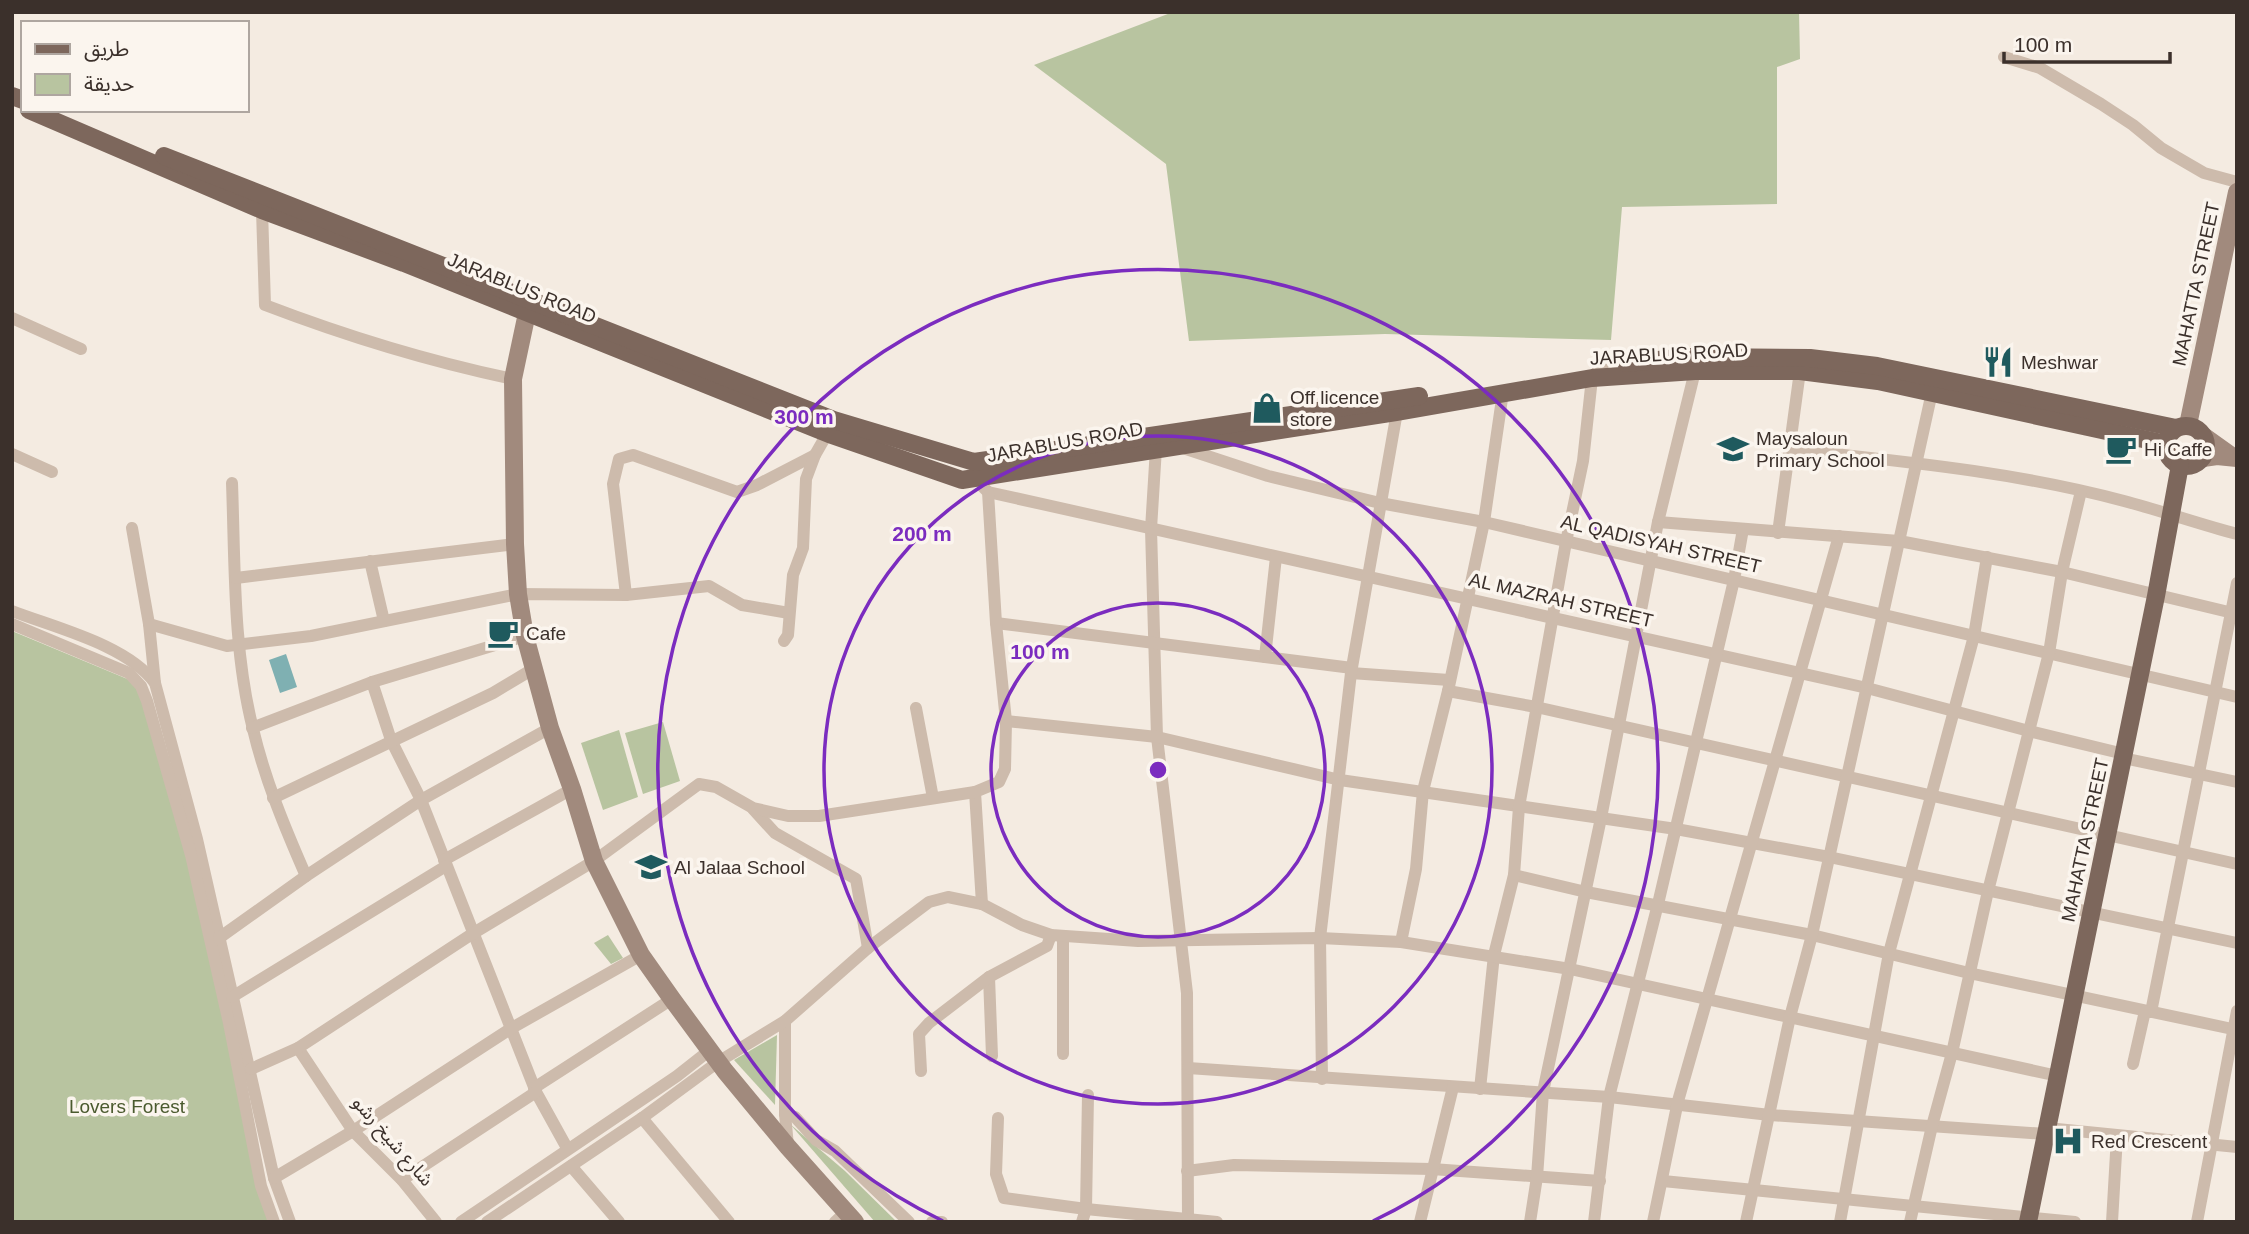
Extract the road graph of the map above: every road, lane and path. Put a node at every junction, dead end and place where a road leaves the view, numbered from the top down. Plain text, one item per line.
1 (2004, 57) dead end
2 (34, 112) edge
3 (54, 112) edge
4 (2237, 183) edge
5 (2237, 192) edge
6 (262, 210) junction
7 (530, 307) junction
8 (12, 317) edge
9 (81, 349) dead end
10 (1597, 371) junction
11 (1695, 371) junction
12 (1800, 371) junction
13 (513, 379) junction
14 (1503, 392) junction
15 (1932, 392) junction
16 (1398, 405) junction
17 (831, 427) junction
18 (2182, 427) junction
19 (2206, 438) junction
20 (1174, 439) junction
21 (2166, 444) junction
22 (1156, 448) junction
23 (1790, 449) junction
24 (12, 454) edge
25 (815, 455) junction
26 (2235, 457) edge
27 (2203, 458) junction
28 (1918, 463) junction
29 (2180, 465) junction
30 (52, 472) dead end
31 (979, 478) junction
32 (232, 483) dead end
33 (2081, 491) junction
34 (1380, 503) junction
35 (2171, 516) junction
36 (1484, 522) junction
37 (1658, 522) junction
38 (132, 528) dead end
39 (1152, 529) junction
40 (1743, 529) junction
41 (1778, 533) junction
42 (2237, 534) edge
43 (1839, 536) junction
44 (1566, 541) junction
45 (1899, 541) junction
46 (515, 544) junction
47 (1276, 557) junction
48 (1987, 557) junction
49 (370, 561) junction
50 (1652, 561) junction
51 (2063, 572) junction
52 (1367, 577) junction
53 (236, 578) junction
54 (1734, 580) junction
55 (2237, 583) edge
56 (518, 594) junction
57 (626, 595) junction
58 (2156, 596) junction
59 (1466, 599) junction
60 (1821, 601) junction
61 (12, 611) edge
62 (789, 613) junction
63 (2234, 613) edge
64 (1884, 615) junction
65 (1552, 618) junction
66 (384, 621) junction
67 (996, 623) junction
68 (12, 624) edge
69 (149, 624) junction
70 (525, 636) junction
71 (1974, 636) junction
72 (1637, 637) junction
73 (784, 641) dead end
74 (1155, 643) junction
75 (239, 645) junction
76 (2049, 653) junction
77 (1717, 655) junction
78 (1265, 657) junction
79 (533, 669) junction
80 (1352, 671) junction
81 (1800, 673) junction
82 (2140, 674) junction
83 (372, 682) junction
84 (155, 683) junction
85 (1449, 686) junction
86 (1867, 688) junction
87 (2216, 692) junction
88 (2237, 696) edge
89 (1536, 707) junction
90 (916, 708) dead end
91 (1953, 712) junction
92 (1006, 721) junction
93 (1619, 725) junction
94 (253, 728) junction
95 (550, 728) junction
96 (2029, 731) junction
97 (1157, 737) junction
98 (391, 740) junction
99 (1696, 743) junction
100 (2123, 756) junction
101 (1776, 761) junction
102 (2200, 775) junction
103 (1847, 777) junction
104 (1340, 780) junction
105 (2237, 782) edge
106 (572, 789) junction
107 (1423, 791) junction
108 (975, 792) junction
109 (1931, 795) junction
110 (273, 798) junction
111 (933, 798) junction
112 (422, 800) junction
113 (1519, 807) junction
114 (753, 808) junction
115 (2008, 813) junction
116 (1601, 818) junction
117 (1676, 828) junction
118 (2107, 835) junction
119 (1752, 843) junction
120 (2183, 852) junction
121 (1829, 857) junction
122 (594, 862) junction
123 (445, 863) junction
124 (2237, 864) edge
125 (1514, 875) junction
126 (1910, 875) junction
127 (306, 876) junction
128 (1988, 891) junction
129 (1586, 892) junction
130 (982, 904) junction
131 (1658, 904) junction
132 (2091, 912) junction
133 (1730, 920) junction
134 (2168, 929) junction
135 (472, 934) junction
136 (1812, 935) junction
137 (1057, 936) junction
138 (1320, 937) junction
139 (219, 938) junction
140 (1181, 942) junction
141 (1401, 942) junction
142 (2237, 943) edge
143 (867, 948) junction
144 (1889, 953) junction
145 (640, 955) junction
146 (1494, 955) junction
147 (1570, 969) junction
148 (1969, 973) junction
149 (989, 977) junction
150 (1637, 984) junction
151 (2074, 996) junction
152 (232, 997) junction
153 (672, 999) junction
154 (1708, 999) junction
155 (2237, 1011) edge
156 (2148, 1012) junction
157 (1790, 1017) junction
158 (785, 1021) junction
159 (510, 1029) junction
160 (2235, 1030) edge
161 (1873, 1035) junction
162 (298, 1048) junction
163 (1952, 1053) junction
164 (1063, 1054) dead end
165 (714, 1056) junction
166 (992, 1056) dead end
167 (2133, 1064) dead end
168 (1188, 1068) junction
169 (251, 1069) junction
170 (921, 1071) dead end
171 (2058, 1076) junction
172 (1322, 1079) junction
173 (1453, 1087) junction
174 (1479, 1089) junction
175 (535, 1090) junction
176 (1543, 1092) junction
177 (1088, 1095) dead end
178 (1609, 1097) junction
179 (1677, 1105) junction
180 (785, 1114) junction
181 (1770, 1115) junction
182 (642, 1118) junction
183 (998, 1118) dead end
184 (1859, 1121) junction
185 (1931, 1126) junction
186 (354, 1130) junction
187 (2047, 1131) junction
188 (2118, 1136) junction
189 (2211, 1146) junction
190 (2237, 1146) edge
191 (788, 1147) junction
192 (568, 1148) junction
193 (572, 1166) junction
194 (1432, 1169) junction
195 (1187, 1171) junction
196 (1536, 1177) junction
197 (274, 1178) junction
198 (402, 1180) junction
199 (1600, 1181) junction
200 (1663, 1181) junction
201 (1753, 1190) junction
202 (1845, 1199) junction
203 (1914, 1206) junction
204 (1084, 1215) edge
205 (845, 1218) edge
206 (1188, 1219) junction
207 (2029, 1219) edge
208 (495, 1220) edge
209 (274, 1222) edge
210 (290, 1222) edge
211 (436, 1222) edge
212 (461, 1222) edge
213 (619, 1222) edge
214 (730, 1222) edge
215 (909, 1222) edge
216 (932, 1222) edge
217 (942, 1222) edge
218 (1217, 1222) edge
219 (1420, 1222) edge
220 (1530, 1222) edge
221 (1594, 1222) edge
222 (1653, 1222) edge
223 (1746, 1222) edge
224 (1840, 1222) edge
225 (1910, 1222) edge
226 (2076, 1222) edge
227 (2112, 1222) edge
228 (2197, 1222) edge

1 - 4 street
2 - 6 main road, JARABLUS ROAD
3 - 7 main road, JARABLUS ROAD
5 - 18 main road, MAHATTA STREET
6 - 7 main road, JARABLUS ROAD
6 - 13 street
7 - 13 main road
7 - 17 main road, JARABLUS ROAD
8 - 9 street
10 - 11 main road, JARABLUS ROAD
10 - 14 main road, JARABLUS ROAD
10 - 16 main road, JARABLUS ROAD
10 - 18 main road, JARABLUS ROAD
10 - 44 street
11 - 12 main road, JARABLUS ROAD
11 - 37 street
12 - 15 main road, JARABLUS ROAD
12 - 23 street
13 - 46 main road
14 - 16 main road, JARABLUS ROAD
14 - 36 street
15 - 21 main road, JARABLUS ROAD
15 - 28 street
16 - 20 main road, JARABLUS ROAD
16 - 34 street
17 - 25 street
17 - 31 main road, JARABLUS ROAD
18 - 19 main road
18 - 21 main road
19 - 26 main road
19 - 27 main road
20 - 22 main road, JARABLUS ROAD
20 - 31 main road, JARABLUS ROAD
20 - 34 street, AL QADISYAH STREET
21 - 29 main road
22 - 31 main road, JARABLUS ROAD
22 - 39 street
23 - 28 street
23 - 41 street
24 - 30 street
25 - 57 street
25 - 62 street
26 - 27 main road
27 - 29 main road
28 - 33 street
28 - 45 street
29 - 35 main road, MAHATTA STREET
31 - 39 street, AL MAZRAH STREET
31 - 67 street
32 - 53 street
33 - 35 street
33 - 51 street
34 - 36 street, AL QADISYAH STREET
34 - 52 street
35 - 42 street
35 - 58 main road, MAHATTA STREET
36 - 44 street, AL QADISYAH STREET
36 - 59 street
37 - 40 street
37 - 50 street
38 - 69 street
39 - 47 street, AL MAZRAH STREET
39 - 74 street
40 - 41 street
40 - 54 street
41 - 43 street
43 - 45 street
43 - 60 street
44 - 50 street, AL QADISYAH STREET
44 - 65 street
45 - 48 street
45 - 64 street
46 - 49 street
46 - 56 main road
47 - 52 street, AL MAZRAH STREET
47 - 78 street
48 - 51 street
48 - 71 street
49 - 53 street
49 - 66 street
50 - 54 street, AL QADISYAH STREET
50 - 72 street
51 - 58 street
51 - 76 street
52 - 59 street, AL MAZRAH STREET
52 - 80 street
53 - 75 street
54 - 60 street, AL QADISYAH STREET
54 - 77 street
55 - 63 street
56 - 57 street
56 - 66 street
56 - 70 main road
57 - 62 street
58 - 63 street
58 - 82 main road, MAHATTA STREET
59 - 65 street, AL MAZRAH STREET
59 - 85 street
60 - 64 street, AL QADISYAH STREET
60 - 81 street
61 - 84 street
62 - 73 street
63 - 87 street
64 - 71 street, AL QADISYAH STREET
64 - 86 street
65 - 72 street, AL MAZRAH STREET
65 - 89 street
66 - 75 street
67 - 74 street
67 - 92 street
68 - 209 street
69 - 75 street
69 - 84 street
70 - 79 main road
70 - 83 street
71 - 76 street, AL QADISYAH STREET
71 - 91 street
72 - 77 street, AL MAZRAH STREET
72 - 93 street
74 - 78 street
74 - 97 street
75 - 94 street
76 - 82 street, AL QADISYAH STREET
76 - 96 street
77 - 81 street, AL MAZRAH STREET
77 - 99 street
78 - 80 street
79 - 95 main road
79 - 98 street
80 - 85 street
80 - 104 street
81 - 86 street, AL MAZRAH STREET
81 - 101 street
82 - 87 street, AL QADISYAH STREET
82 - 100 main road, MAHATTA STREET
83 - 94 street
83 - 98 street
84 - 139 street
85 - 89 street
85 - 107 street
86 - 91 street, AL MAZRAH STREET
86 - 103 street
87 - 88 street, AL QADISYAH STREET
87 - 102 street
89 - 93 street
89 - 113 street
90 - 111 street
91 - 96 street, AL MAZRAH STREET
91 - 109 street
92 - 97 street
92 - 108 street
93 - 99 street
93 - 116 street
94 - 110 street
95 - 106 main road
95 - 112 street
96 - 100 street, AL MAZRAH STREET
96 - 115 street
97 - 104 street
97 - 140 street
98 - 110 street
98 - 112 street
99 - 101 street
99 - 117 street
100 - 102 street, AL MAZRAH STREET
100 - 118 main road, MAHATTA STREET
101 - 103 street
101 - 119 street
102 - 105 street, AL MAZRAH STREET
102 - 120 street
103 - 109 street
103 - 121 street
104 - 107 street
104 - 138 street
106 - 122 main road
106 - 123 street
107 - 113 street
107 - 141 street
108 - 111 street
108 - 130 street
109 - 115 street
109 - 126 street
110 - 127 street
111 - 114 street
112 - 123 street
112 - 127 street
113 - 116 street
113 - 125 street
114 - 122 street
114 - 143 street
115 - 118 street
115 - 128 street
116 - 117 street
116 - 129 street
117 - 119 street
117 - 131 street
118 - 120 street
118 - 132 main road, MAHATTA STREET
119 - 121 street
119 - 133 street
120 - 124 street
120 - 134 street
121 - 126 street
121 - 136 street
122 - 135 street
122 - 145 main road
123 - 135 street
123 - 152 street
125 - 129 street
125 - 146 street
126 - 128 street
126 - 144 street
127 - 139 street
128 - 132 street
128 - 148 street
129 - 131 street
129 - 147 street
130 - 137 street
130 - 143 street
131 - 133 street
131 - 150 street
132 - 134 street
132 - 151 main road, MAHATTA STREET
133 - 136 street
133 - 154 street
134 - 142 street
134 - 156 street
135 - 159 street
135 - 162 street
136 - 144 street
136 - 157 street
137 - 140 street
137 - 149 street
137 - 164 street
138 - 140 street
138 - 141 street
138 - 172 street
139 - 152 street
140 - 168 street
141 - 146 street
143 - 158 street
144 - 148 street
144 - 161 street
145 - 153 main road
145 - 159 street
146 - 147 street
146 - 174 street
147 - 150 street
147 - 176 street
148 - 151 street
148 - 163 street
149 - 166 street
149 - 170 street
150 - 154 street
150 - 178 street
151 - 156 street
151 - 171 main road, MAHATTA STREET
152 - 169 street
153 - 165 main road
153 - 175 street
154 - 157 street
154 - 179 street
155 - 160 street
156 - 160 street
156 - 167 street
157 - 161 street
157 - 181 street
158 - 165 street
158 - 180 street
159 - 175 street
159 - 186 street
160 - 189 street
161 - 163 street
161 - 184 street
162 - 169 street
162 - 186 street, شارع شيخ رشو
163 - 171 street
163 - 185 street
165 - 182 street
165 - 191 main road
165 - 192 street
168 - 172 street
168 - 195 street
169 - 197 street
171 - 187 main road, MAHATTA STREET
172 - 173 street
173 - 174 street
173 - 194 street
174 - 176 street
175 - 192 street
175 - 198 street
176 - 178 street
176 - 196 street
177 - 204 street
178 - 179 street
178 - 199 street
179 - 181 street
179 - 200 street
180 - 191 street
180 - 215 street
181 - 184 street
181 - 201 street
182 - 193 street
182 - 214 street
183 - 204 street
184 - 185 street
184 - 202 street
185 - 187 street
185 - 203 street
186 - 197 street
186 - 198 street, شارع شيخ رشو
187 - 188 street
187 - 207 main road, MAHATTA STREET
188 - 189 street
188 - 227 street
189 - 190 street
189 - 228 street
191 - 205 main road
192 - 212 street
193 - 208 street
193 - 213 street
194 - 195 street
194 - 196 street
194 - 219 street
195 - 206 street
196 - 199 street
196 - 220 street
197 - 210 street
198 - 211 street, شارع شيخ رشو
199 - 221 street
200 - 201 street
200 - 222 street
201 - 202 street
201 - 223 street
202 - 203 street
202 - 224 street
203 - 207 street
203 - 225 street
204 - 206 street
206 - 218 street
207 - 226 street
216 - 217 street

